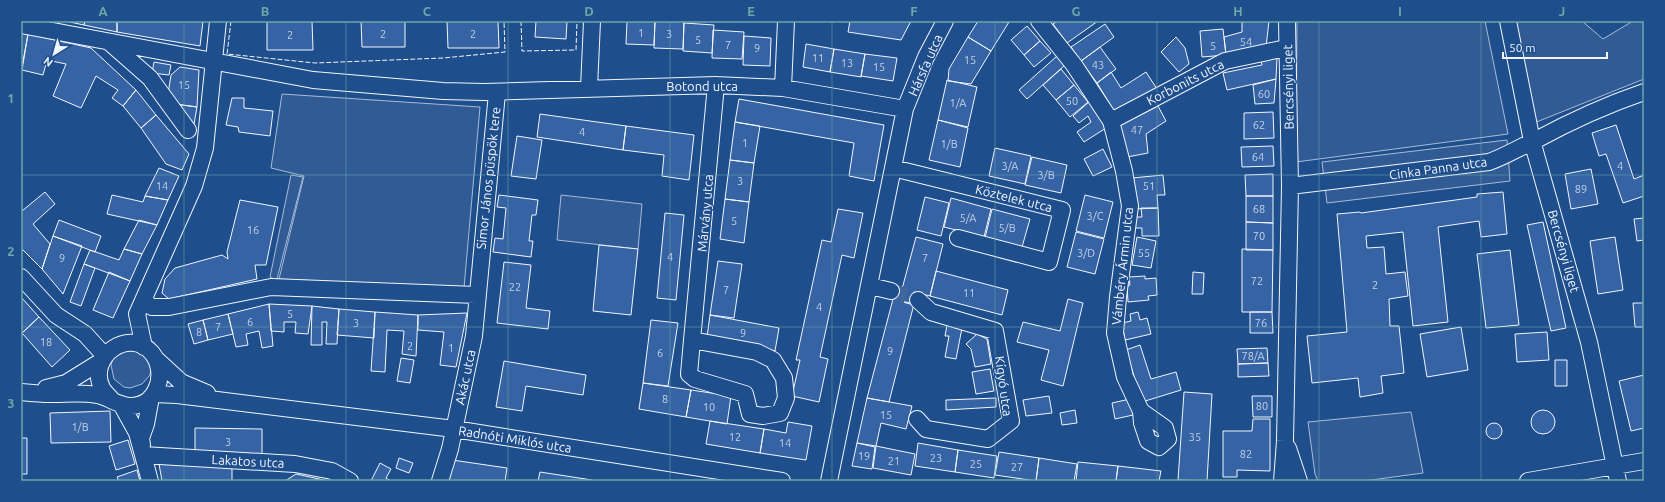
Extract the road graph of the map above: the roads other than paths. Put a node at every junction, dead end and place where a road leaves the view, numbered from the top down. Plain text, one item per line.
1 (218, 21) edge
2 (592, 21) edge
3 (786, 21) edge
4 (945, 21) edge
5 (1039, 21) edge
6 (1287, 21) edge
7 (1508, 21) edge
8 (21, 25) edge
9 (109, 42) junction
10 (1286, 48) junction
11 (214, 61) junction
12 (716, 85) junction
13 (589, 88) junction
14 (783, 88) junction
15 (1644, 92) edge
16 (497, 93) junction
17 (905, 109) junction
18 (1111, 121) junction
19 (188, 130) dead end
20 (1532, 141) junction
21 (893, 168) junction
22 (1290, 186) junction
23 (958, 238) dead end
24 (21, 277) edge
25 (870, 286) junction
26 (891, 291) tunnel mouth
27 (476, 295) junction
28 (918, 300) tunnel mouth
29 (143, 301) junction
30 (692, 340) junction
31 (144, 347) junction
32 (103, 359) junction
33 (156, 359) junction
34 (23, 392) edge
35 (152, 396) junction
36 (116, 402) junction
37 (247, 404) junction
38 (1141, 412) dead end
39 (918, 419) dead end
40 (454, 429) junction
41 (1285, 441) junction
42 (143, 455) junction
43 (1644, 461) edge
44 (1617, 473) edge
45 (150, 481) edge
46 (350, 481) edge
47 (440, 481) edge
48 (782, 481) edge
49 (829, 481) edge
50 (1282, 481) edge
51 (1299, 481) edge
52 (1528, 481) edge

1 - 11 street
2 - 13 street
3 - 14 street
4 - 17 street, Hársfa utca
5 - 18 street, Vámbéry Ármin utca
6 - 10 street, Bercsényi liget
7 - 20 street, Bercsényi liget
8 - 9 street, Simor János püspök tere
9 - 11 street, Simor János püspök tere
9 - 19 street
10 - 18 street, Korbonits utca
10 - 22 street, Bercsényi liget
11 - 16 street, Simor János püspök tere
11 - 29 street
12 - 13 street, Botond utca
12 - 14 street, Botond utca
12 - 30 street, Márvány utca
13 - 16 street, Botond utca
14 - 17 street, Botond utca
15 - 20 street, Cinka Panna utca
16 - 27 street, Simor János püspök tere
17 - 21 street
18 - 38 street, Vámbéry Ármin utca
20 - 22 street, Cinka Panna utca
20 - 44 street, Bercsényi liget
21 - 23 street, Köztelek utca
21 - 25 street
22 - 41 street, Bercsényi liget
24 - 32 street
25 - 26 street
25 - 49 street
27 - 29 street
27 - 40 street, Akác utca
28 - 39 street, Kígyó utca
29 - 31 street
30 - 30 street, Márvány utca
31 - 32 street
31 - 33 street
32 - 34 street
32 - 36 street
33 - 35 street
33 - 37 street, Radnóti Miklós utca
34 - 36 street
35 - 36 street
35 - 37 street, Radnóti Miklós utca
35 - 42 street
36 - 42 street
37 - 40 street, Radnóti Miklós utca
40 - 47 street, Akác utca
40 - 48 street, Radnóti Miklós utca
41 - 50 street, Bercsényi liget
41 - 51 street, Bercsényi liget
42 - 45 street
42 - 46 street, Lakatos utca
43 - 44 street
44 - 52 street

